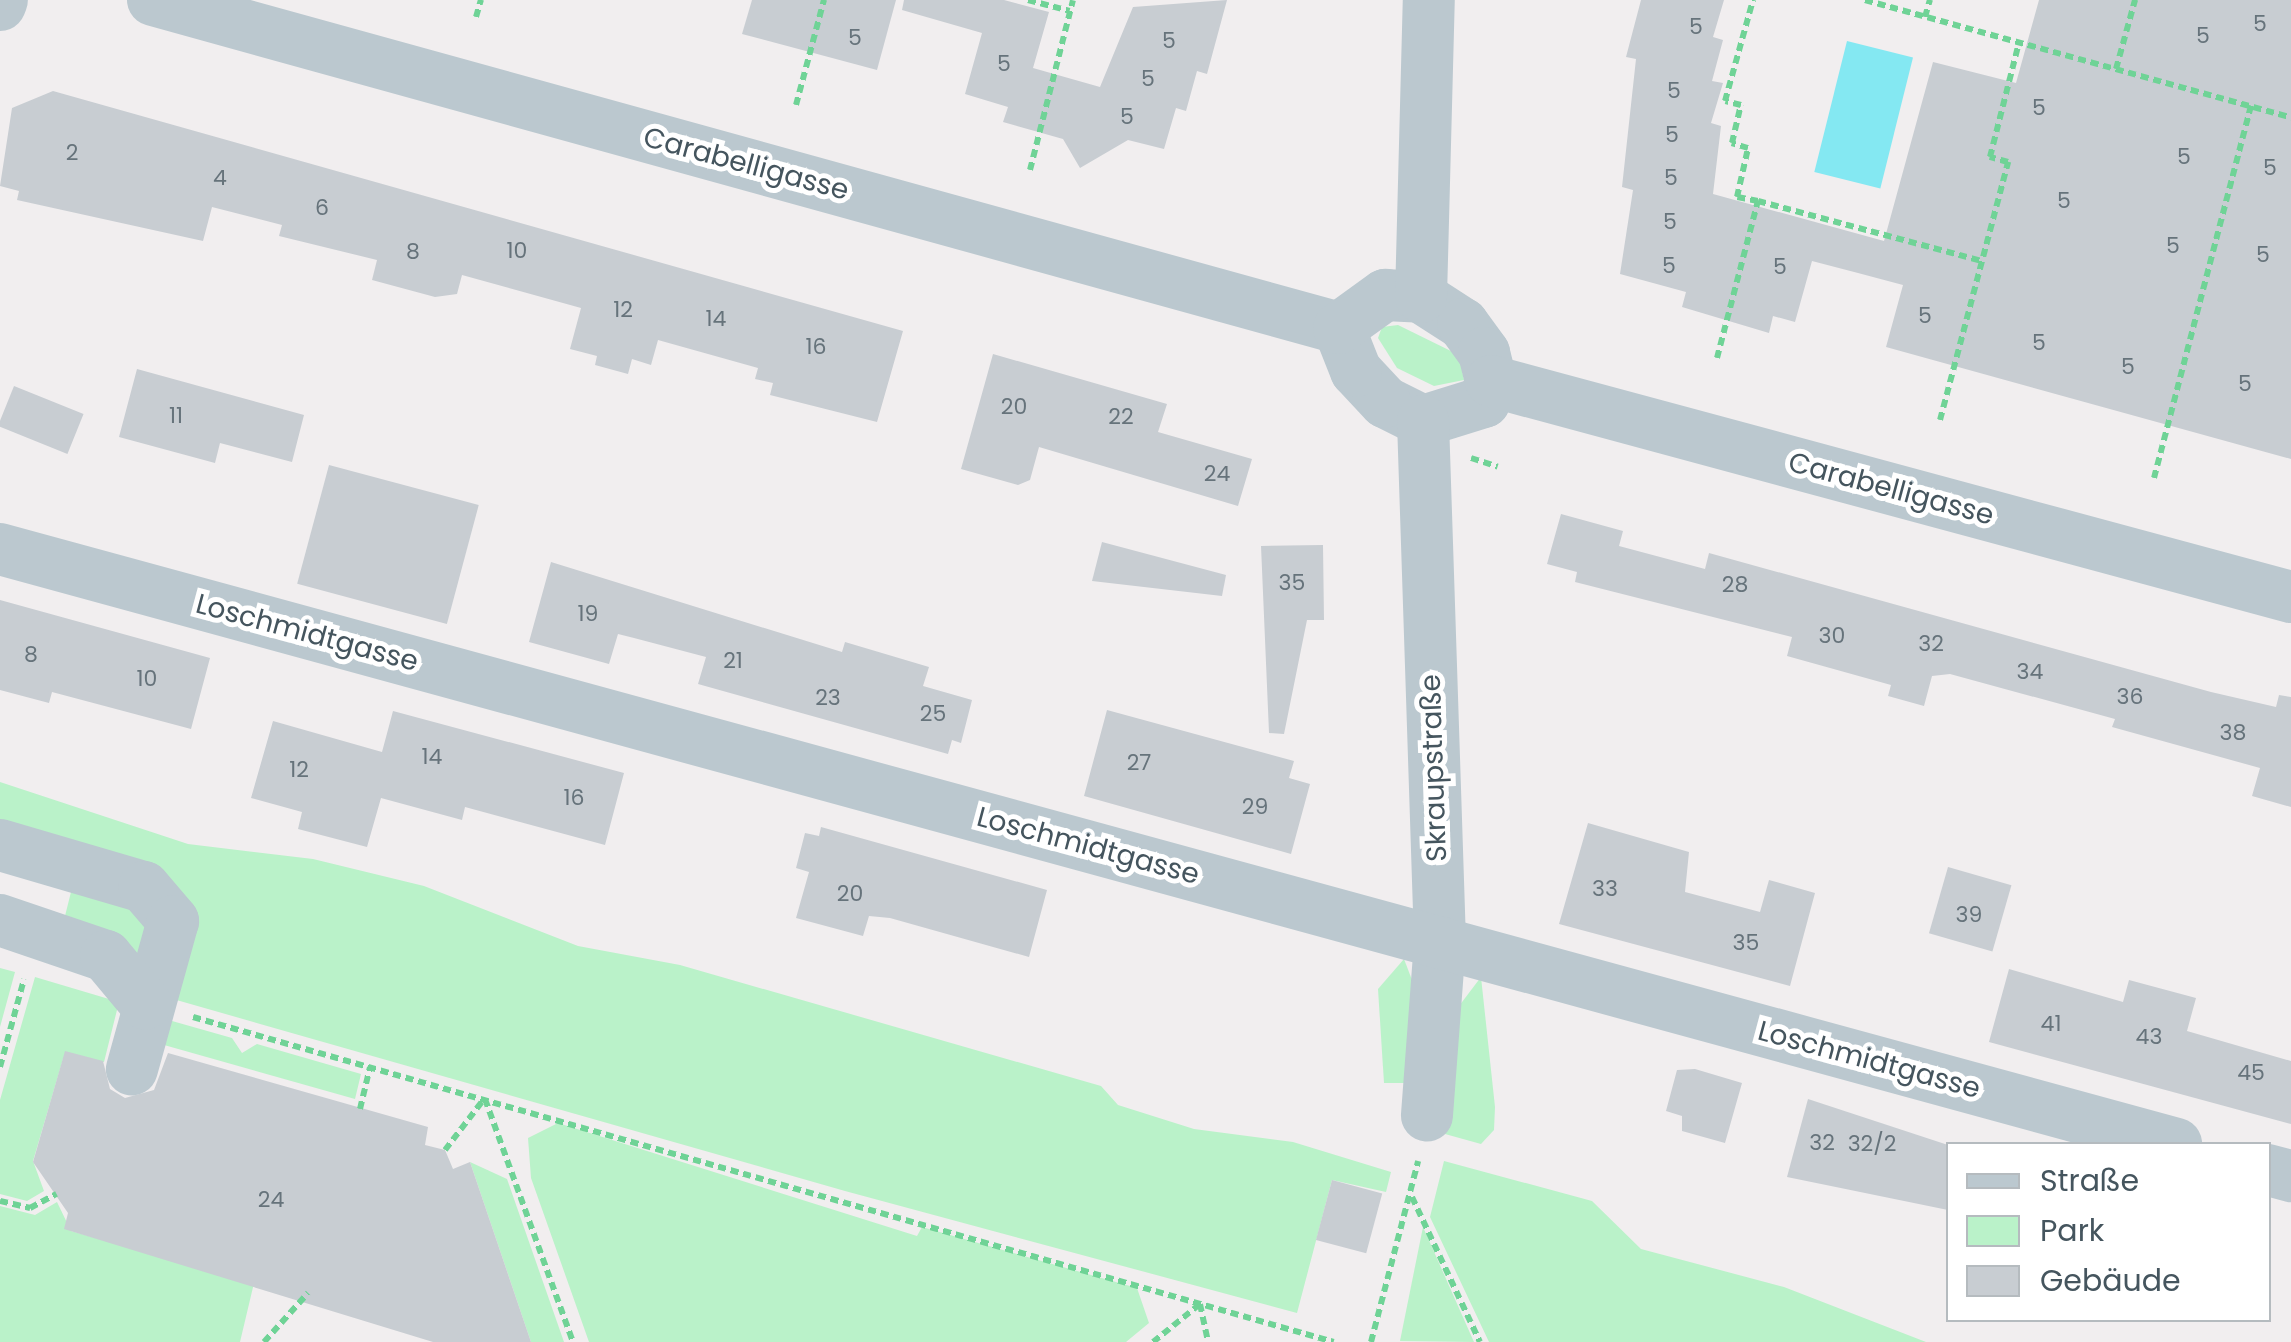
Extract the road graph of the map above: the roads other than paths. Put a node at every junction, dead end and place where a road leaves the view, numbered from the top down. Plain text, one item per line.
1 (152, 0) edge
2 (1429, 0) edge
3 (1422, 297) junction
4 (1339, 328) junction
5 (1491, 381) junction
6 (1423, 421) junction
7 (0, 549) edge
8 (2291, 597) edge
9 (0, 845) edge
10 (0, 882) edge
11 (68, 902) dead end
12 (7, 942) edge
13 (1440, 942) junction
14 (146, 1004) junction
15 (132, 1069) dead end
16 (1428, 1116) road end
17 (2169, 1142) edge

1 - 4 street, Carabelligasse
2 - 3 street
3 - 4 street
3 - 5 street
4 - 6 street
5 - 6 street
5 - 8 street, Carabelligasse
6 - 13 street, Skraupstraße
7 - 13 street, Loschmidtgasse
9 - 14 street
10 - 11 street
12 - 14 street
13 - 16 street, Skraupstraße
13 - 17 street, Loschmidtgasse
14 - 15 street

